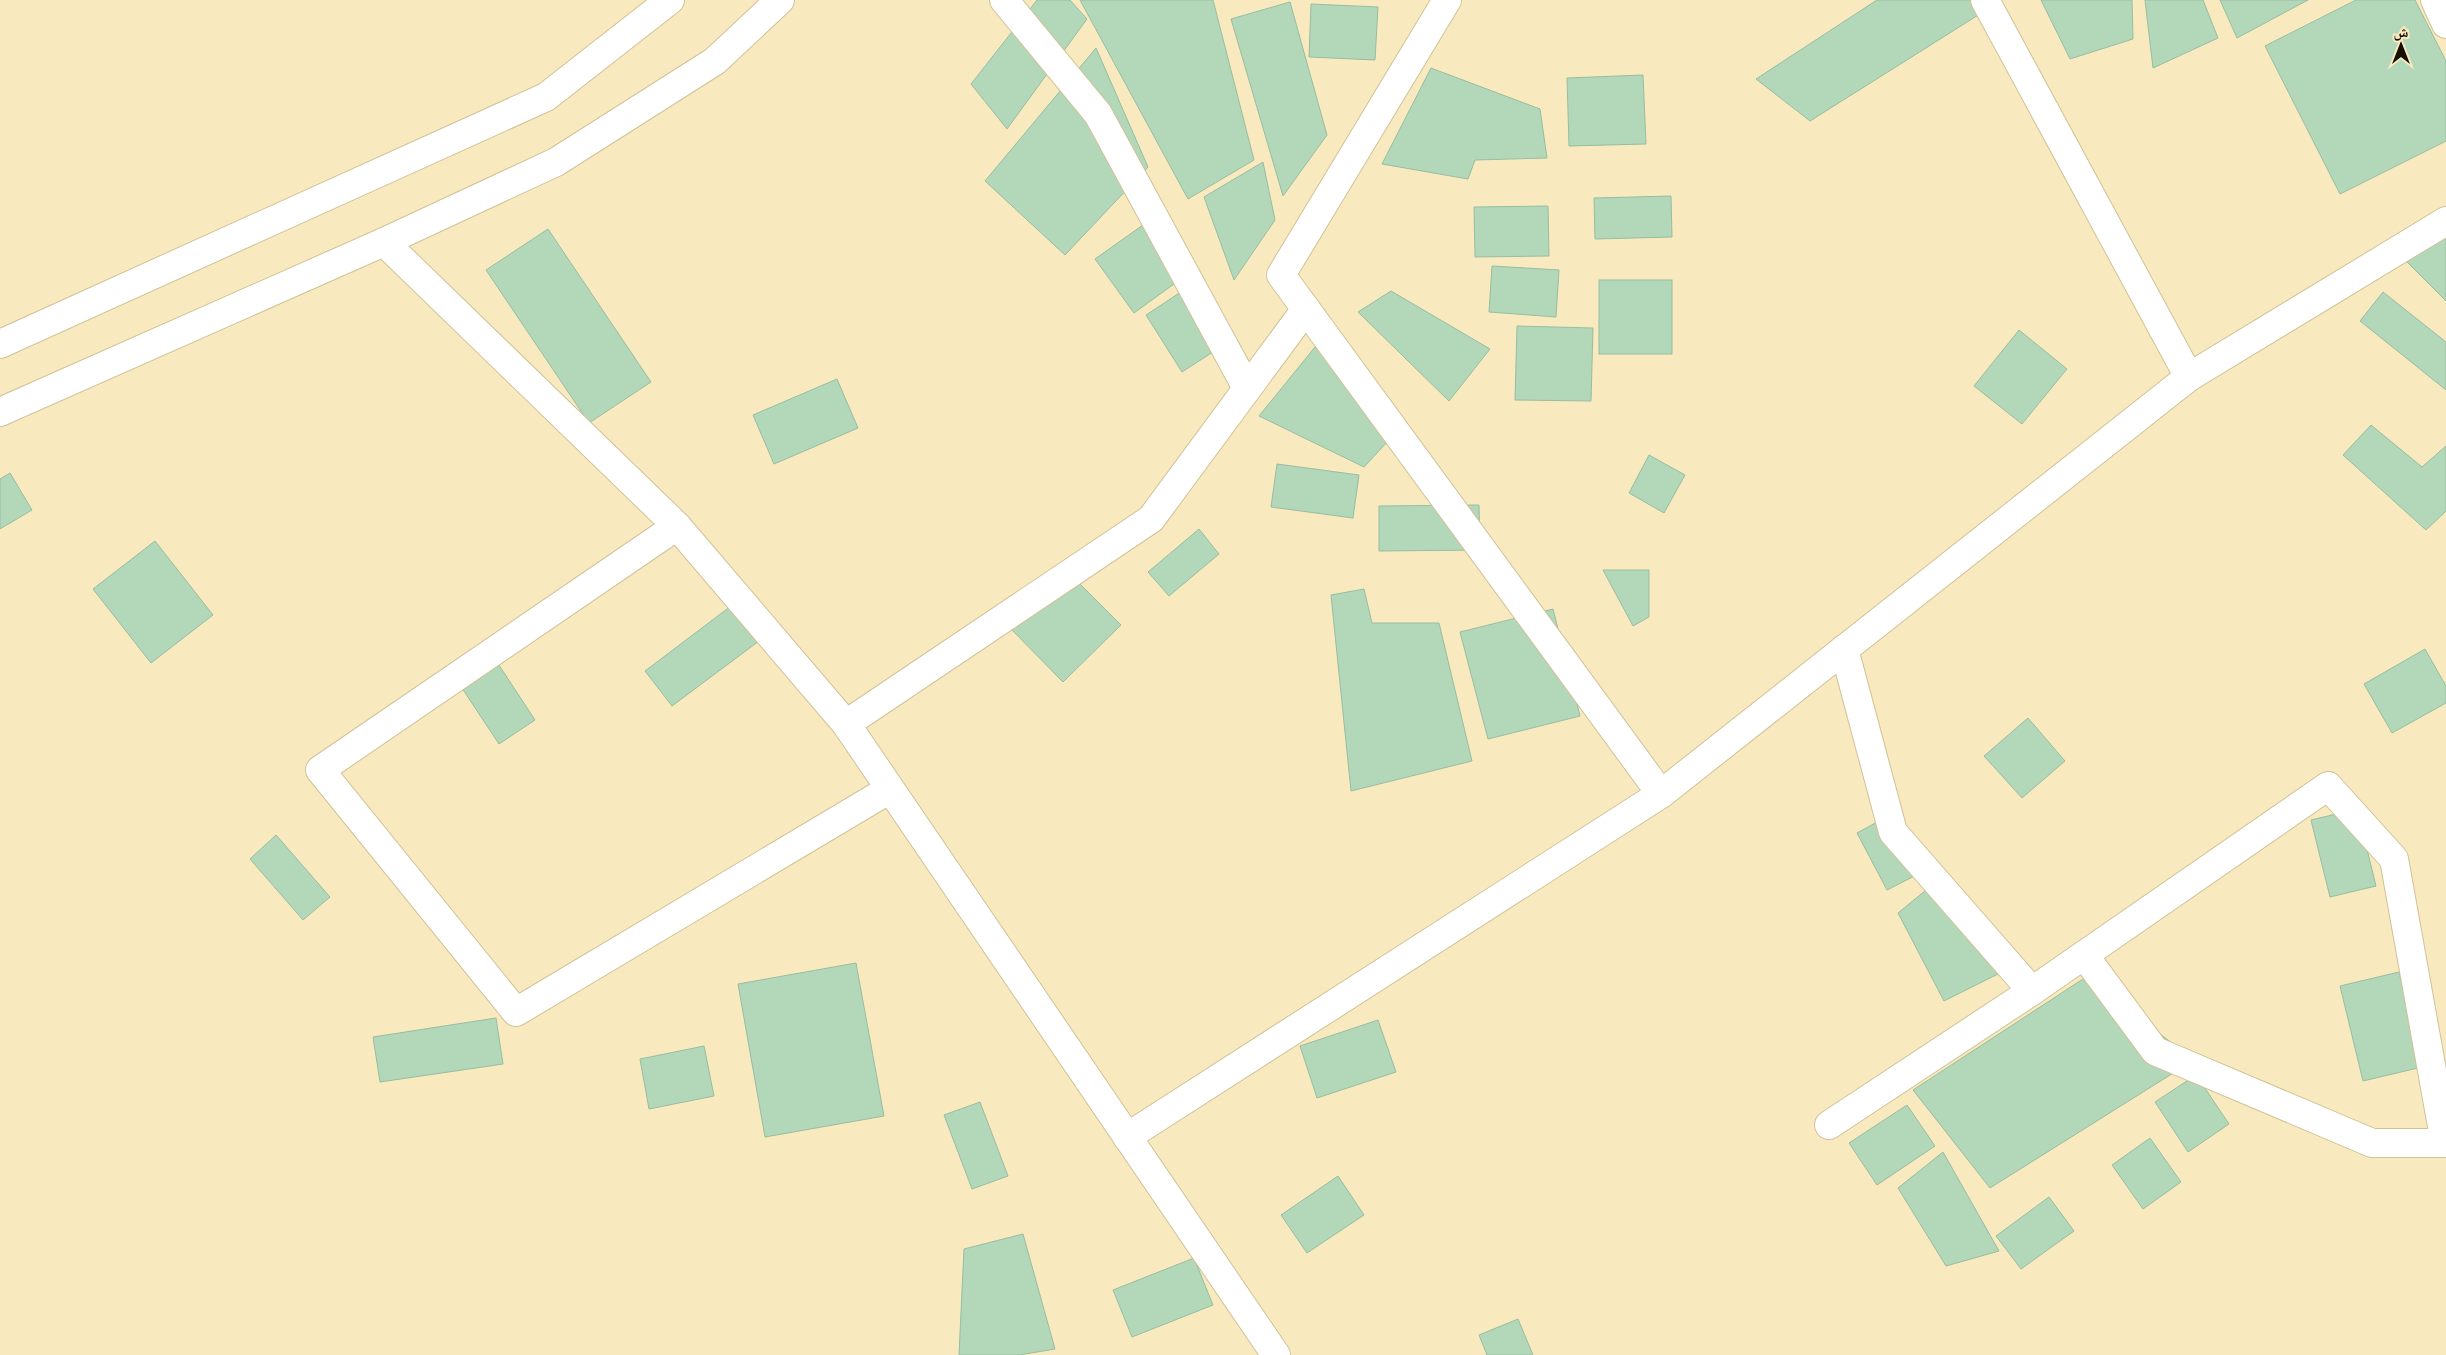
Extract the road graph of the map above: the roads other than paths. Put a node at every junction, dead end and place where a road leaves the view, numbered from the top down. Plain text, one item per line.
1 (670, 0) edge
2 (780, 0) edge
3 (1004, 0) edge
4 (1447, 0) edge
5 (1985, 0) edge
6 (2435, 0) edge
7 (2446, 24) edge
8 (2446, 221) edge
9 (384, 242) junction
10 (1306, 309) junction
11 (0, 344) edge
12 (2189, 376) junction
13 (1247, 388) junction
14 (0, 412) edge
15 (677, 526) junction
16 (1844, 649) junction
17 (846, 724) junction
18 (890, 789) junction
19 (1661, 794) junction
20 (2084, 955) junction
21 (2032, 991) junction
22 (1829, 1125) dead end
23 (1127, 1137) junction
24 (2446, 1143) edge
25 (1276, 1355) edge

1 - 11 street
2 - 9 street
3 - 13 street
4 - 10 street
5 - 12 street
6 - 7 street
8 - 12 street
9 - 14 street
9 - 15 street
10 - 13 street
10 - 19 street
12 - 16 street
13 - 17 street
15 - 17 street
15 - 18 street
16 - 19 street
16 - 21 street
17 - 18 street
18 - 23 street
19 - 23 street
20 - 21 street
20 - 24 street
20 - 24 street
21 - 22 street
23 - 25 street

